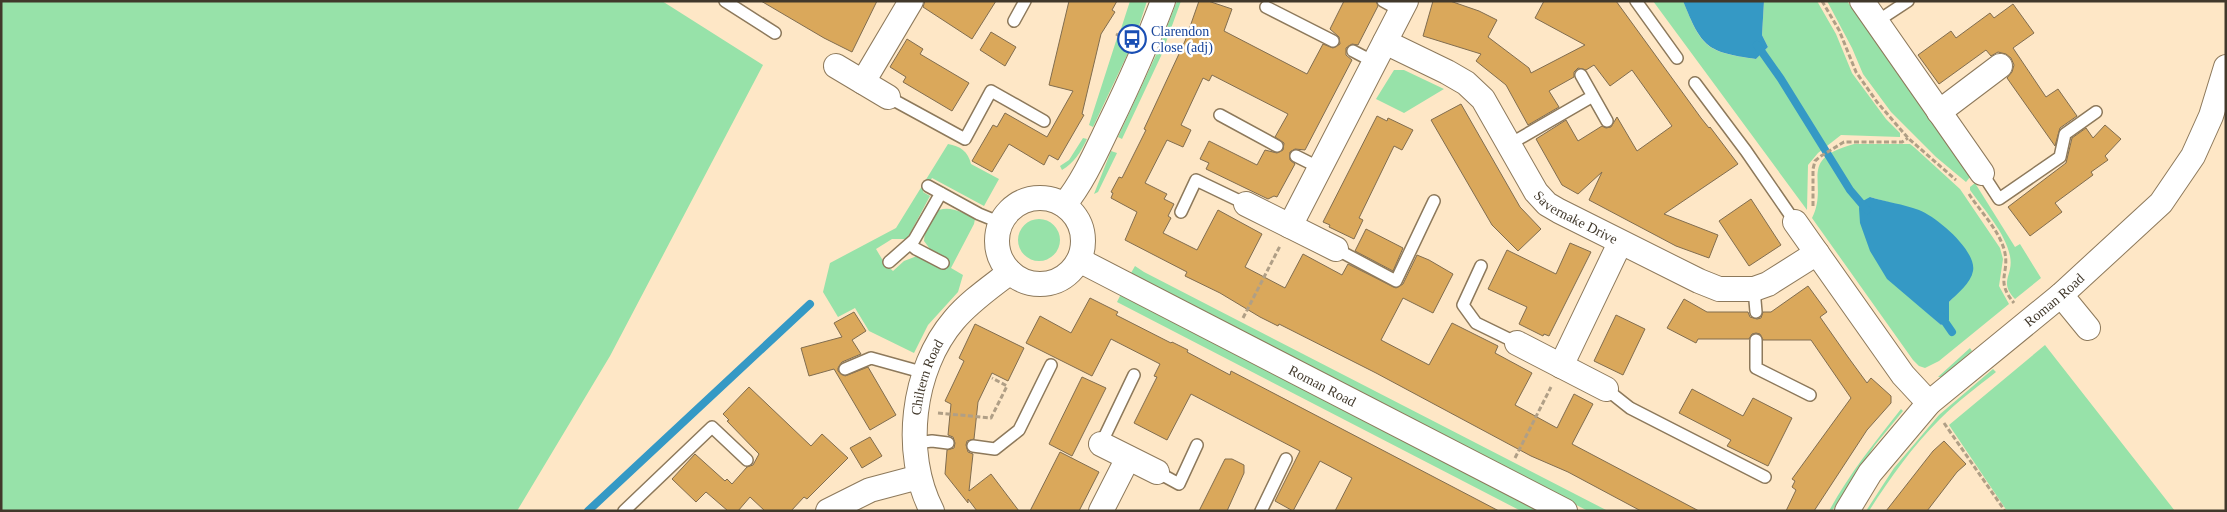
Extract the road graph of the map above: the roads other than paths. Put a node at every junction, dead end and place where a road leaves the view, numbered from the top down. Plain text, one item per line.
1 (725, 1) edge
2 (912, 1) edge
3 (1025, 1) edge
4 (1163, 1) edge
5 (1636, 1) edge
6 (1862, 1) edge
7 (1908, 1) edge
8 (1397, 4) edge
9 (1266, 7) dead end
10 (1014, 21) dead end
11 (1876, 22) junction
12 (775, 33) dead end
13 (1333, 41) dead end
14 (1353, 51) dead end
15 (1380, 52) junction
16 (1677, 58) dead end
17 (836, 66) dead end
18 (2000, 66) dead end
19 (2226, 67) edge
20 (1581, 75) dead end
21 (863, 82) junction
22 (1695, 82) dead end
23 (1593, 96) junction
24 (888, 97) joint
25 (1939, 112) junction
26 (2096, 112) dead end
27 (1220, 115) dead end
28 (1044, 120) dead end
29 (1607, 121) dead end
30 (1510, 144) junction
31 (1277, 146) dead end
32 (1296, 156) dead end
33 (1320, 168) junction
34 (1973, 181) joint
35 (928, 186) dead end
36 (941, 193) junction
37 (1434, 201) dead end
38 (1246, 204) joint
39 (1064, 205) junction
40 (1180, 212) dead end
41 (1795, 222) joint
42 (1001, 223) junction
43 (1290, 226) junction
44 (1620, 243) junction
45 (910, 244) junction
46 (1336, 249) joint
47 (1817, 253) junction
48 (1079, 260) junction
49 (889, 262) dead end
50 (943, 263) dead end
51 (1481, 266) dead end
52 (1010, 272) junction
53 (2062, 295) junction
54 (2088, 328) dead end
55 (1756, 340) dead end
56 (1517, 343) joint
57 (1051, 365) dead end
58 (1561, 366) junction
59 (845, 370) dead end
60 (925, 374) junction
61 (1134, 375) dead end
62 (1606, 389) joint
63 (1810, 395) dead end
64 (1929, 403) junction
65 (914, 443) junction
66 (948, 443) dead end
67 (1101, 444) joint
68 (1197, 445) dead end
69 (973, 446) dead end
70 (1128, 458) junction
71 (1286, 459) dead end
72 (747, 460) dead end
73 (1157, 472) joint
74 (919, 477) junction
75 (1765, 477) dead end
76 (624, 511) edge
77 (828, 511) edge
78 (932, 511) edge
79 (1101, 511) edge
80 (1261, 511) edge
81 (1565, 511) edge
82 (1847, 511) edge

1 - 12 lane
2 - 21 street
3 - 10 lane
4 - 39 street
5 - 16 lane
6 - 11 street
7 - 11 lane
8 - 15 street
9 - 13 lane
11 - 25 street
14 - 15 lane
15 - 30 street, Savernake Drive
15 - 33 street
17 - 21 street
18 - 25 street
19 - 53 street, Roman Road
20 - 23 lane
21 - 24 street
22 - 41 lane
23 - 29 lane
23 - 30 lane
24 - 28 lane
25 - 34 street
26 - 34 lane
27 - 31 lane
30 - 44 street, Savernake Drive
32 - 33 lane
33 - 43 street
35 - 36 lane
36 - 42 lane
36 - 45 lane
37 - 46 lane
38 - 40 lane
38 - 43 street
39 - 42 street
39 - 48 street
41 - 47 street
42 - 52 street
43 - 46 street
44 - 47 street, Savernake Drive
44 - 58 street
45 - 49 lane
45 - 50 lane
47 - 64 street
48 - 52 street
48 - 81 street, Roman Road
51 - 56 lane
52 - 60 street, Chiltern Road
53 - 54 street
53 - 64 street, Roman Road
55 - 63 lane
56 - 58 street
57 - 69 lane
58 - 62 street
59 - 60 lane
60 - 65 street, Chiltern Road
61 - 67 lane
62 - 75 lane
64 - 82 street, Roman Road
65 - 66 lane
65 - 74 street, Chiltern Road
67 - 70 street
68 - 73 lane
70 - 73 street
70 - 79 street
71 - 80 lane
72 - 76 lane
74 - 77 street
74 - 78 street, Chiltern Road

